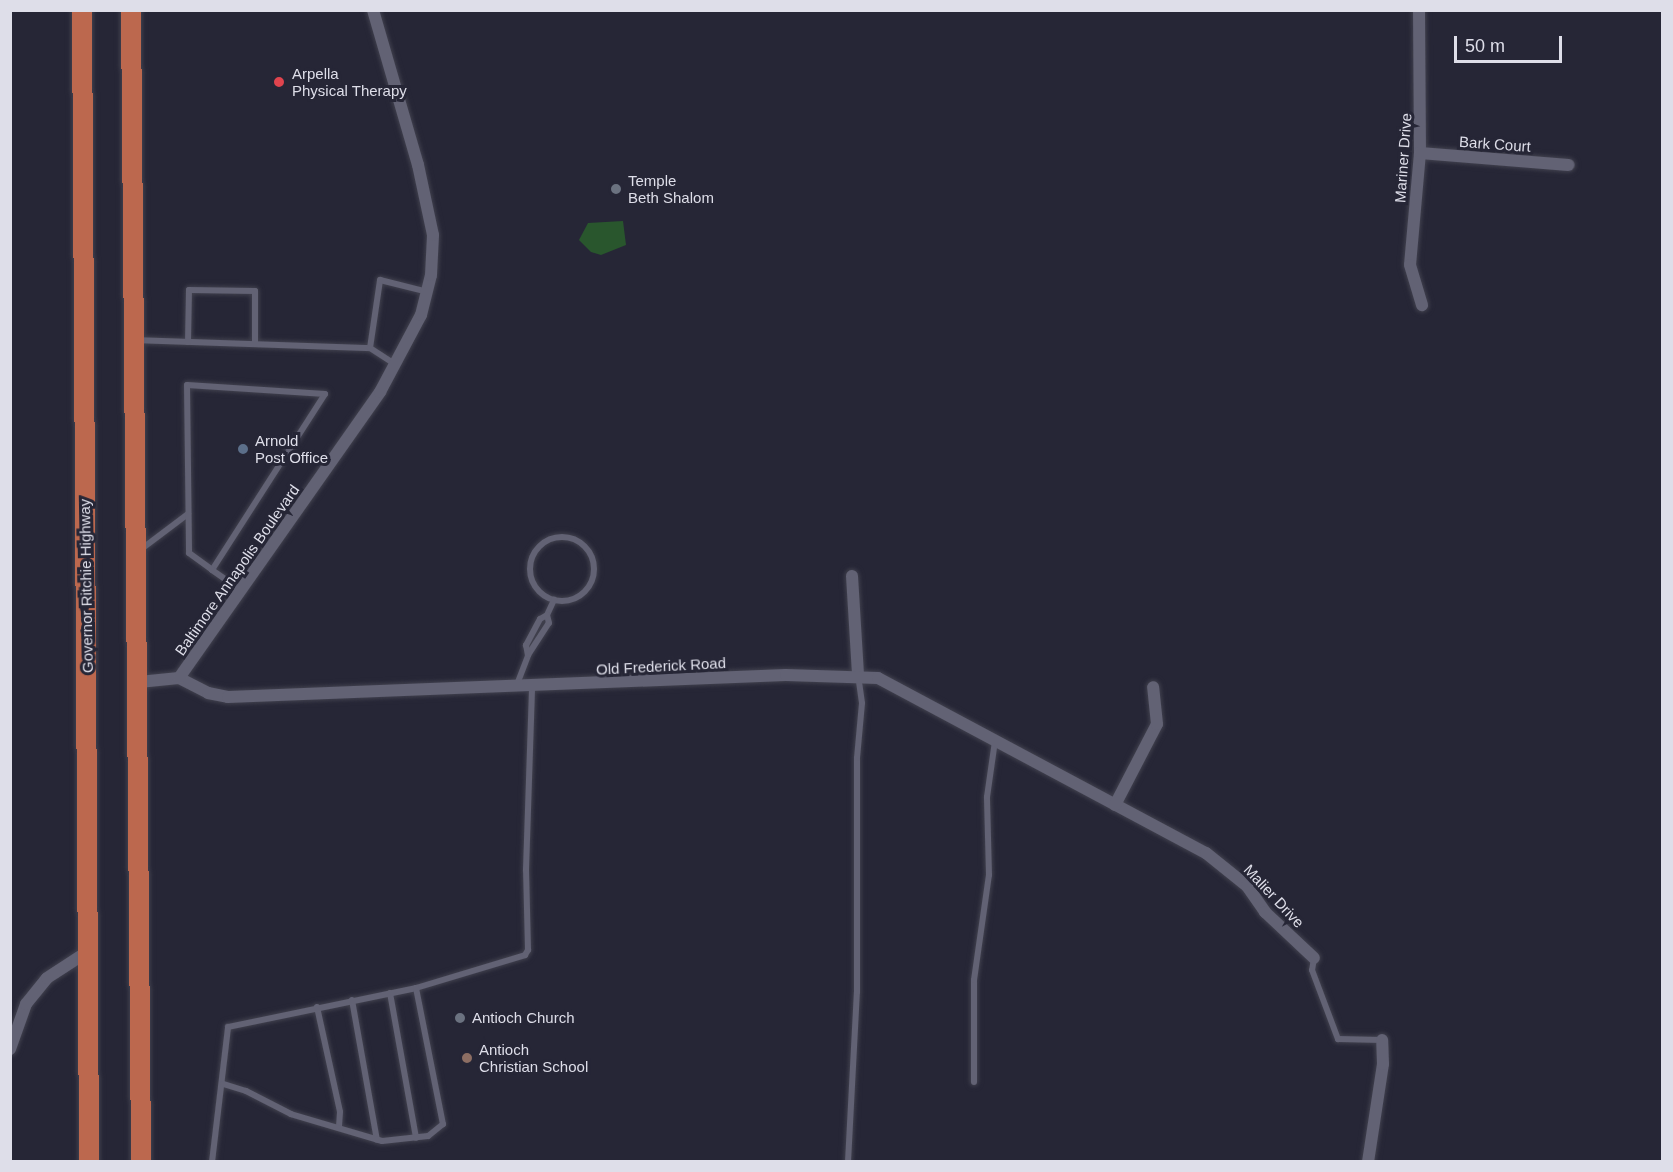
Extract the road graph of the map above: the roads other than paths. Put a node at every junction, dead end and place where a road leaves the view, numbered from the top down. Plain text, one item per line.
1 (82, 10) edge
2 (131, 10) edge
3 (373, 10) edge
4 (1419, 10) edge
5 (1420, 153) junction
6 (1569, 165) dead end
7 (428, 292) junction
8 (1422, 305) dead end
9 (135, 340) junction
10 (188, 342) junction
11 (255, 344) junction
12 (370, 348) junction
13 (396, 365) junction
14 (188, 514) junction
15 (137, 552) junction
16 (212, 570) junction
17 (852, 576) dead end
18 (241, 590) junction
19 (554, 600) junction
20 (858, 675) junction
21 (179, 678) junction
22 (139, 682) junction
23 (532, 687) junction
24 (1153, 687) dead end
25 (516, 688) junction
26 (995, 741) junction
27 (1115, 805) junction
28 (87, 952) junction
29 (1314, 958) joint
30 (416, 987) junction
31 (390, 993) junction
32 (352, 1000) junction
33 (317, 1007) junction
34 (1382, 1040) joint
35 (10, 1049) edge
36 (974, 1082) dead end
37 (224, 1084) junction
38 (339, 1127) junction
39 (416, 1138) junction
40 (377, 1140) junction
41 (89, 1161) edge
42 (141, 1161) edge
43 (212, 1161) edge
44 (848, 1161) edge
45 (1368, 1161) edge

1 - 28 highway, Governor Ritchie Highway
2 - 9 highway
3 - 7 street, Baltimore Annapolis Boulevard
4 - 5 street, Mariner Drive
5 - 6 street, Bark Court
5 - 8 street, Mariner Drive
7 - 12 lane
7 - 13 street, Baltimore Annapolis Boulevard
9 - 10 lane
9 - 15 highway
10 - 11 lane
10 - 11 lane
11 - 12 lane
12 - 13 lane
13 - 18 street, Baltimore Annapolis Boulevard
14 - 15 lane
14 - 16 lane
14 - 16 lane
15 - 22 highway
16 - 18 lane
17 - 20 street
18 - 21 street, Baltimore Annapolis Boulevard
19 - 19 lane
19 - 25 lane
20 - 23 street, Old Frederick Road
20 - 26 street, Old Frederick Road
20 - 44 lane
21 - 22 street, Baltimore Annapolis Boulevard
21 - 25 street, Old Frederick Road
22 - 42 highway
23 - 25 street, Old Frederick Road
23 - 30 lane
24 - 27 street
26 - 27 street, Old Frederick Road
26 - 36 lane
27 - 29 street, Malier Drive
28 - 35 street
28 - 41 highway, Governor Ritchie Highway
29 - 34 lane
30 - 31 lane
30 - 39 lane
31 - 32 lane
31 - 39 lane
32 - 33 lane
32 - 40 lane
33 - 37 lane
33 - 38 lane
34 - 45 street
37 - 38 lane
37 - 43 lane
38 - 40 lane
39 - 40 lane

